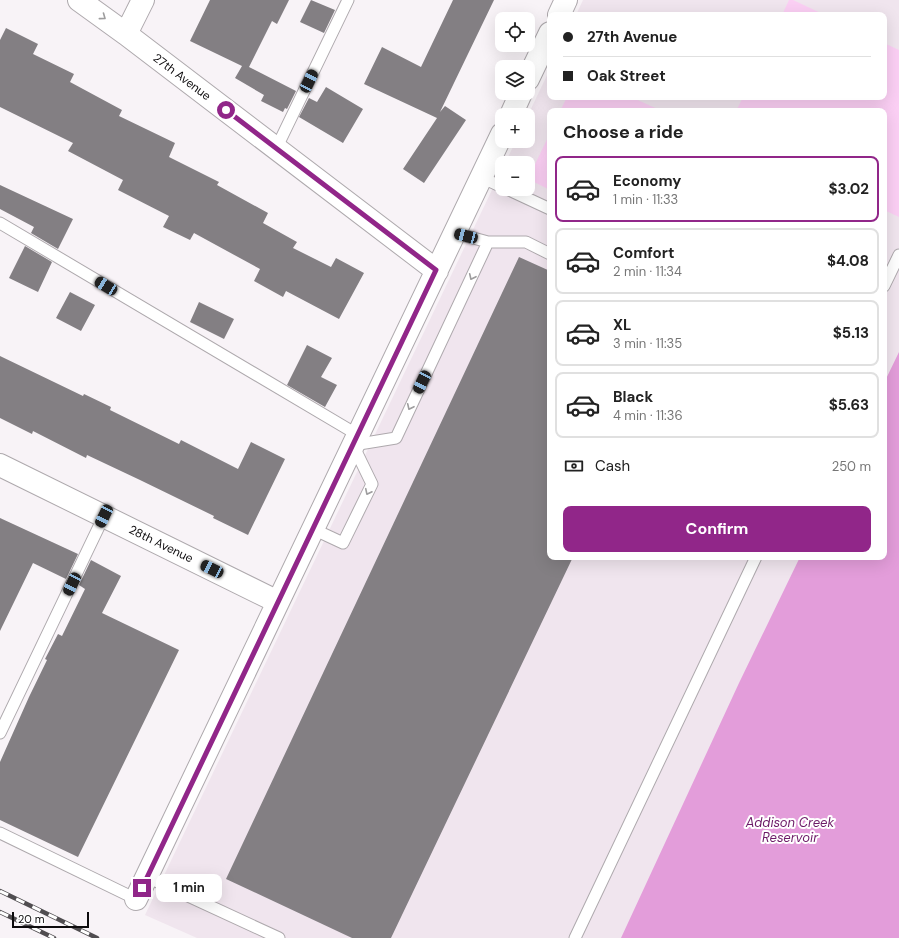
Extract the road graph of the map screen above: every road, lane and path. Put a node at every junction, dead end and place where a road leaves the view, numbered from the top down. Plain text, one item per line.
1 (79, 0) edge
2 (143, 0) edge
3 (348, 0) edge
4 (566, 0) edge
5 (560, 12) edge
6 (126, 34) junction
7 (547, 39) edge
8 (535, 64) edge
9 (495, 148) edge
10 (276, 149) junction
11 (481, 177) junction
12 (495, 184) edge
13 (521, 196) edge
14 (547, 208) edge
15 (0, 223) edge
16 (455, 233) junction
17 (488, 242) junction
18 (547, 252) edge
19 (899, 255) edge
20 (436, 270) junction
21 (887, 280) edge
22 (356, 440) junction
23 (0, 465) edge
24 (104, 516) junction
25 (313, 529) junction
26 (755, 560) edge
27 (278, 602) junction
28 (0, 733) edge
29 (0, 833) edge
30 (147, 877) junction
31 (136, 899) joint
32 (279, 938) edge
33 (575, 938) edge

1 -> 6 street, 27th Avenue
2 - 6 street
3 - 10 lane
4 - 5 street
6 - 10 street, 27th Avenue
7 - 8 street
9 - 11 street
10 - 20 street, 27th Avenue
11 - 12 lane
11 - 16 street
13 - 14 lane
15 - 22 lane
16 - 17 lane
16 - 20 street
17 - 18 lane
17 -> 22 lane
19 - 21 lane
20 - 22 street
22 - 25 street
22 -> 25 lane
23 - 24 street, 28th Avenue
24 - 27 street, 28th Avenue
24 - 28 lane
25 - 27 street
26 - 33 lane
27 - 30 street
29 - 31 lane
30 - 31 street
30 - 32 lane

